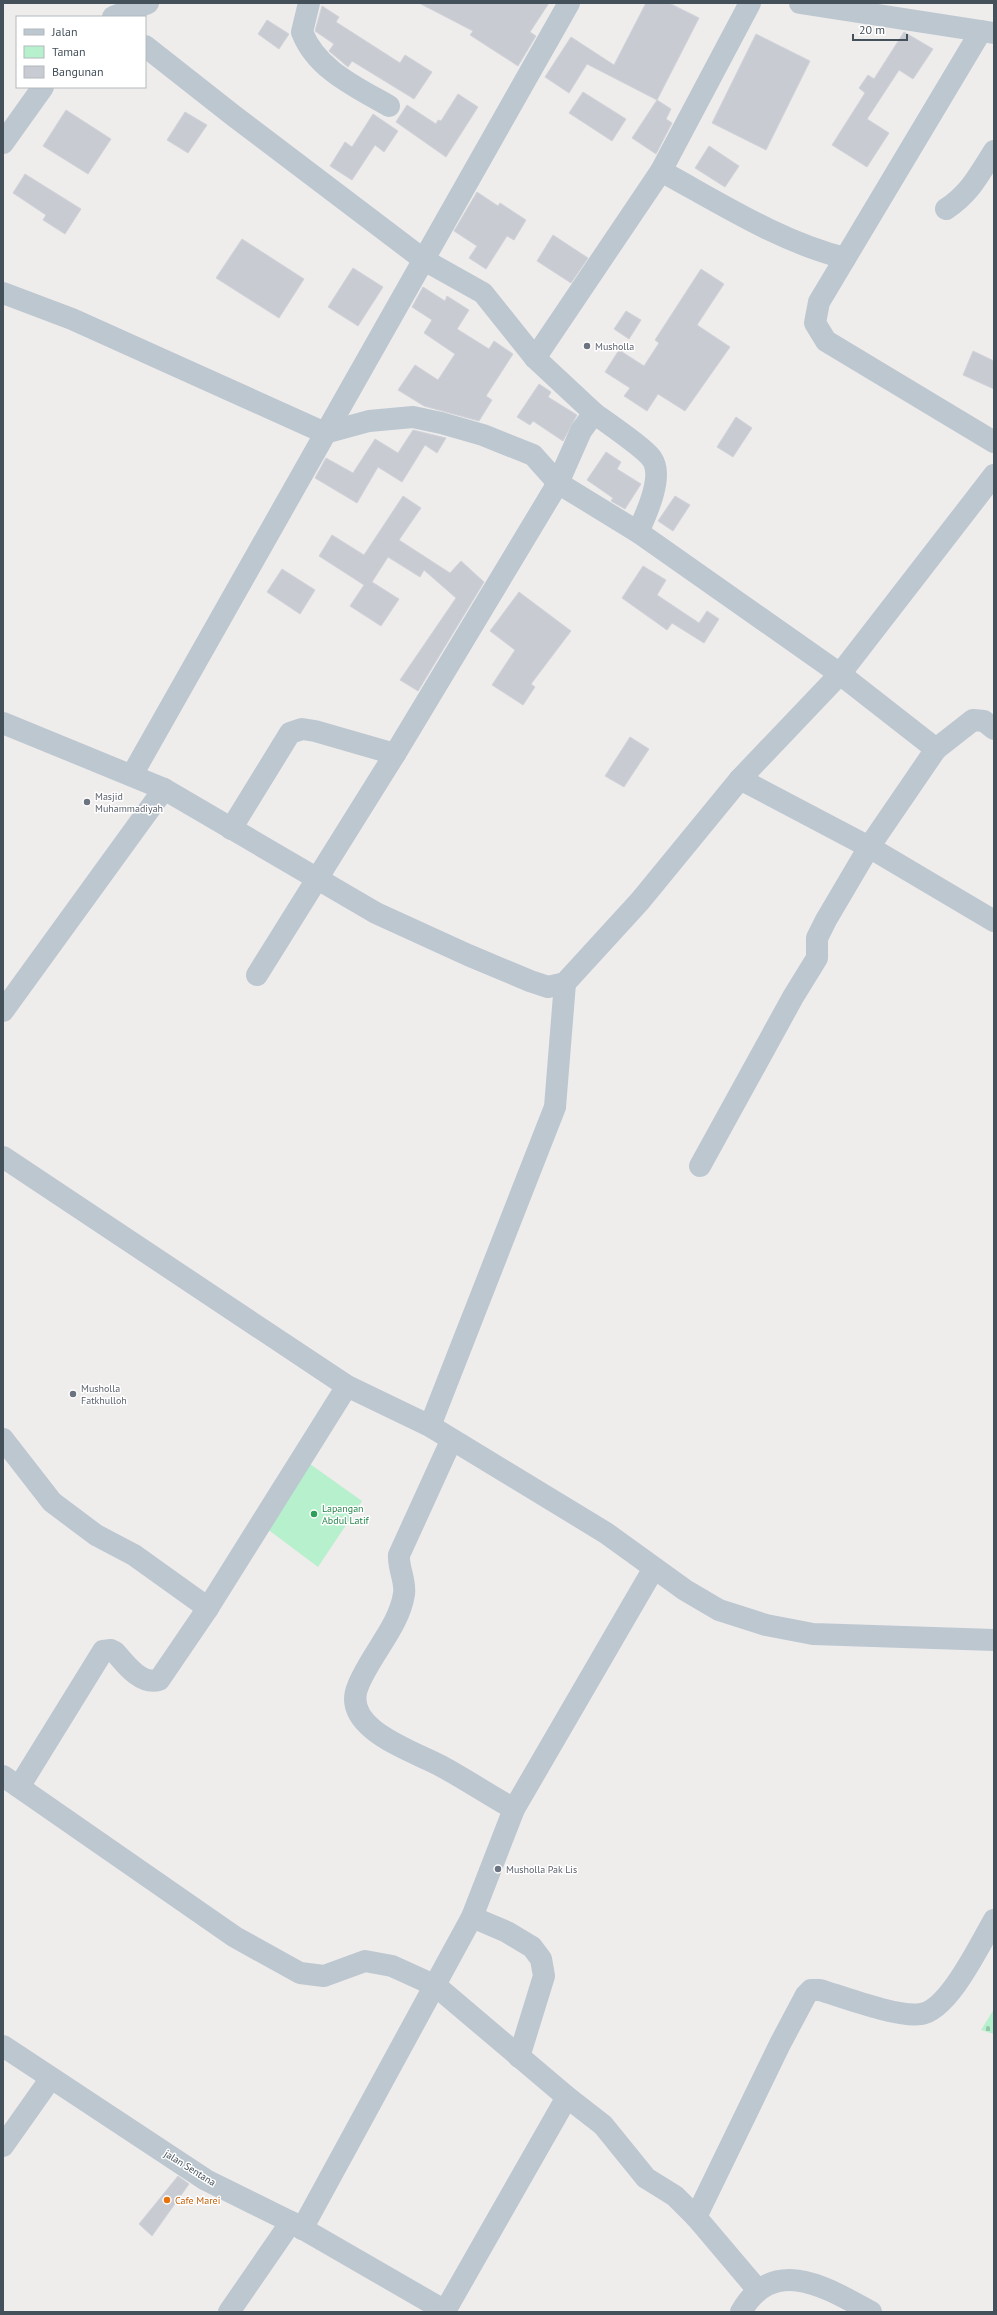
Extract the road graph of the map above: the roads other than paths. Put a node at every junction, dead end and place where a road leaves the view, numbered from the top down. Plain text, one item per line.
1 (148, 3) edge
2 (309, 3) edge
3 (569, 3) edge
4 (750, 3) edge
5 (800, 3) edge
6 (116, 16) edge
7 (988, 32) edge
8 (146, 47) edge
9 (42, 88) edge
10 (389, 106) dead end
11 (3, 142) edge
12 (994, 151) edge
13 (661, 171) junction
14 (946, 209) dead end
15 (845, 258) junction
16 (424, 260) junction
17 (4, 296) edge
18 (535, 358) junction
19 (594, 413) junction
20 (326, 433) junction
21 (994, 442) edge
22 (994, 474) edge
23 (558, 483) junction
24 (638, 532) junction
25 (840, 674) junction
26 (3, 723) edge
27 (994, 729) edge
28 (936, 749) junction
29 (395, 754) junction
30 (132, 775) junction
31 (740, 779) junction
32 (164, 789) junction
33 (231, 829) junction
34 (869, 847) junction
35 (316, 877) junction
36 (994, 921) edge
37 (257, 975) dead end
38 (565, 984) junction
39 (3, 1011) edge
40 (3, 1157) edge
41 (700, 1166) dead end
42 (347, 1386) junction
43 (430, 1426) junction
44 (3, 1439) edge
45 (451, 1441) junction
46 (654, 1568) junction
47 (208, 1608) junction
48 (994, 1640) edge
49 (11, 1782) edge
50 (514, 1809) junction
51 (472, 1917) junction
52 (994, 1920) edge
53 (436, 1986) junction
54 (3, 2046) edge
55 (519, 2057) junction
56 (50, 2078) junction
57 (566, 2097) junction
58 (3, 2146) edge
59 (696, 2217) junction
60 (297, 2226) junction
61 (758, 2289) junction
62 (842, 2305) edge
63 (446, 2311) edge
64 (229, 2312) edge
65 (741, 2312) edge
66 (871, 2312) edge

1 - 6 street
2 - 10 street
3 - 16 street
4 - 13 street
5 - 7 street
7 - 15 street
8 - 16 street
9 - 11 street
12 - 14 street
13 - 15 street
13 - 18 street
15 - 21 street
16 - 18 street
16 - 20 street
17 - 20 street
18 - 19 street
19 - 23 street
19 - 24 street
20 - 23 street
20 - 30 street
22 - 25 street
23 - 24 street
23 - 29 street
24 - 25 street
25 - 28 street
25 - 31 street
26 - 30 street
27 - 28 street
28 - 34 street
29 - 33 street
29 - 35 street
30 - 32 street
31 - 34 street
31 - 38 street
32 - 33 street
32 - 39 street
33 - 35 street
34 - 36 street
34 - 41 street
35 - 37 street
35 - 38 street
38 - 43 street
40 - 42 street
42 - 43 street
42 - 47 street
43 - 45 street
44 - 47 street
45 - 46 street
45 - 50 street
46 - 48 street
46 - 50 street
47 - 49 street
49 - 53 street
50 - 51 street
51 - 53 street
51 - 55 street
52 - 59 street
53 - 55 street
53 - 60 street
54 - 56 street, jalan Sentana
55 - 57 street
56 - 58 street
56 - 60 street, jalan Sentana
57 - 59 street
57 - 63 street
59 - 61 street
60 - 63 street, jalan Sentana
60 - 64 street
61 - 62 street
61 - 65 street
62 - 66 street

